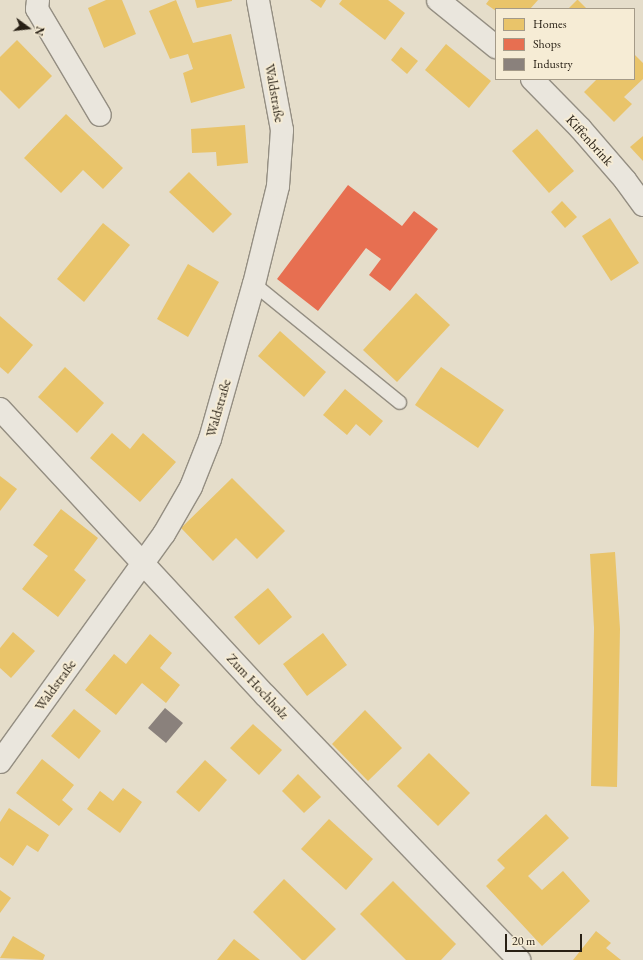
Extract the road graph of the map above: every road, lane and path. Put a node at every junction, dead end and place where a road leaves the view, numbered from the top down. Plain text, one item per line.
1 (38, 0) edge
2 (258, 0) edge
3 (438, 0) edge
4 (495, 46) edge
5 (533, 80) edge
6 (100, 115) dead end
7 (643, 205) edge
8 (254, 284) junction
9 (399, 402) dead end
10 (0, 409) edge
11 (142, 563) junction
12 (0, 762) edge
13 (519, 960) edge

1 - 6 street
2 - 8 street, Waldstraße
3 - 4 street
5 - 7 street, Kiffenbrink
8 - 9 lane
8 - 11 street, Waldstraße
10 - 11 street, Zum Hochholz
11 - 12 street, Waldstraße
11 - 13 street, Zum Hochholz

